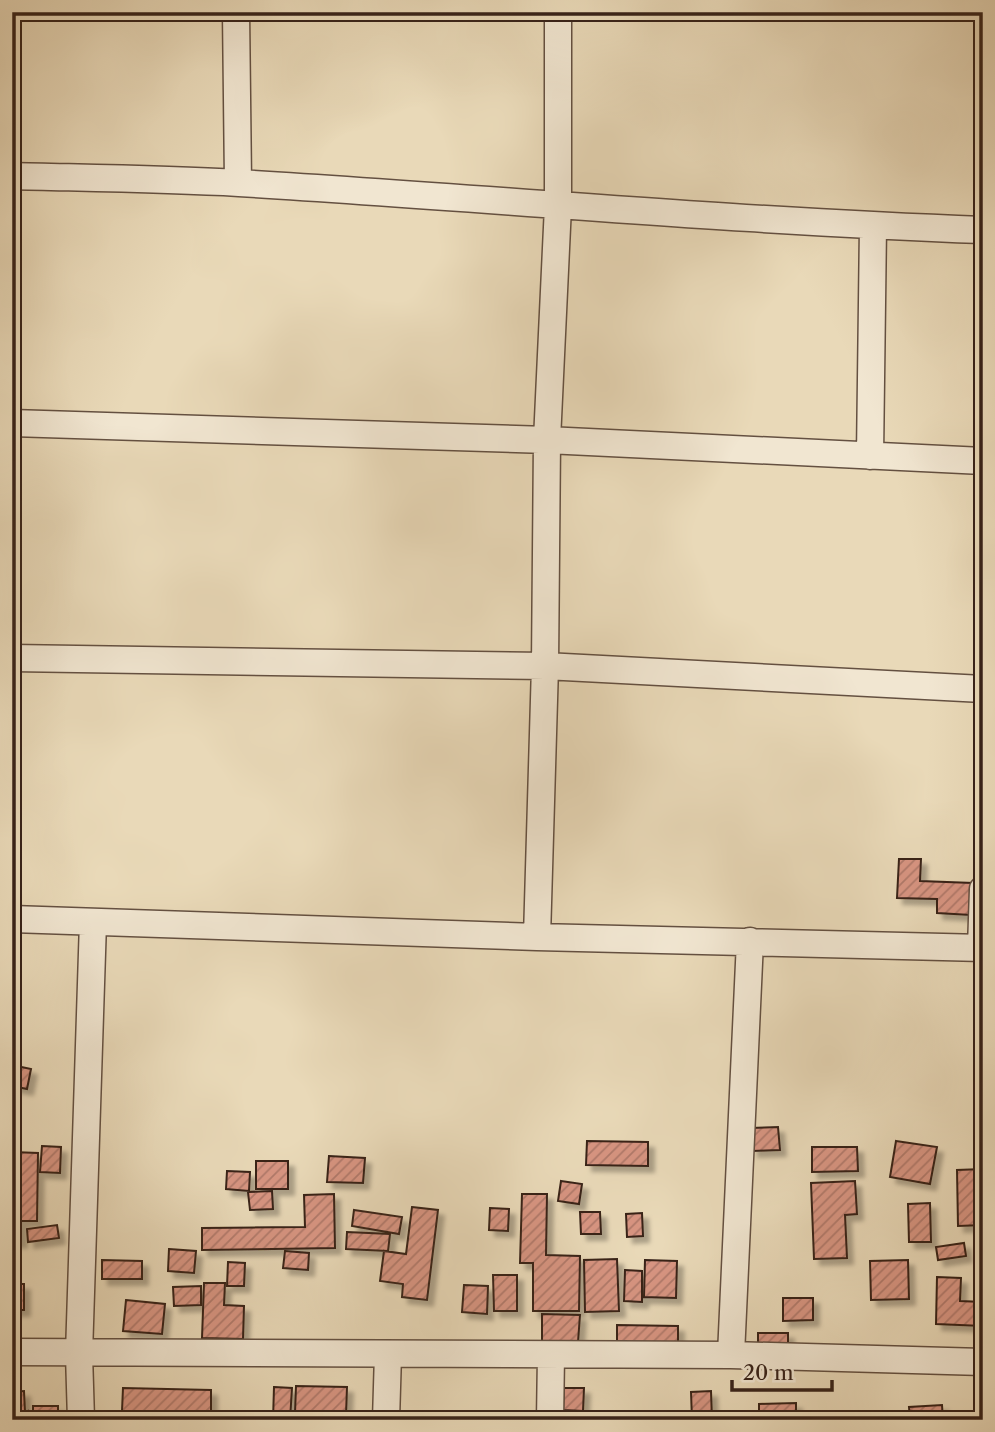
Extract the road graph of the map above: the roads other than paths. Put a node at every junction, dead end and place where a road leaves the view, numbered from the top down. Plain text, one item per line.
1 (236, 12) edge
2 (558, 12) edge
3 (12, 176) edge
4 (238, 183) junction
5 (558, 206) junction
6 (873, 226) junction
7 (983, 230) edge
8 (12, 423) edge
9 (547, 440) junction
10 (870, 456) junction
11 (983, 461) edge
12 (12, 658) edge
13 (545, 666) junction
14 (983, 689) edge
15 (983, 888) edge
16 (12, 919) edge
17 (93, 922) junction
18 (537, 937) junction
19 (750, 941) junction
20 (982, 948) edge
21 (12, 1352) edge
22 (79, 1354) junction
23 (388, 1354) junction
24 (551, 1355) junction
25 (731, 1355) junction
26 (983, 1362) edge
27 (81, 1420) edge
28 (387, 1420) edge
29 (550, 1420) edge

1 - 4 street
2 - 5 street
3 - 4 street
4 - 5 street
5 - 6 street
5 - 9 street
6 - 7 street
6 - 10 street
8 - 9 street
9 - 10 street
9 - 13 street
10 - 11 street
12 - 13 street
13 - 14 street
13 - 18 street
15 - 20 street
16 - 17 street
17 - 18 street
17 - 22 street
18 - 19 street
19 - 20 street
19 - 25 street
21 - 22 street
22 - 23 street
22 - 27 street
23 - 24 street
23 - 28 street
24 - 25 street
24 - 29 street
25 - 26 street

